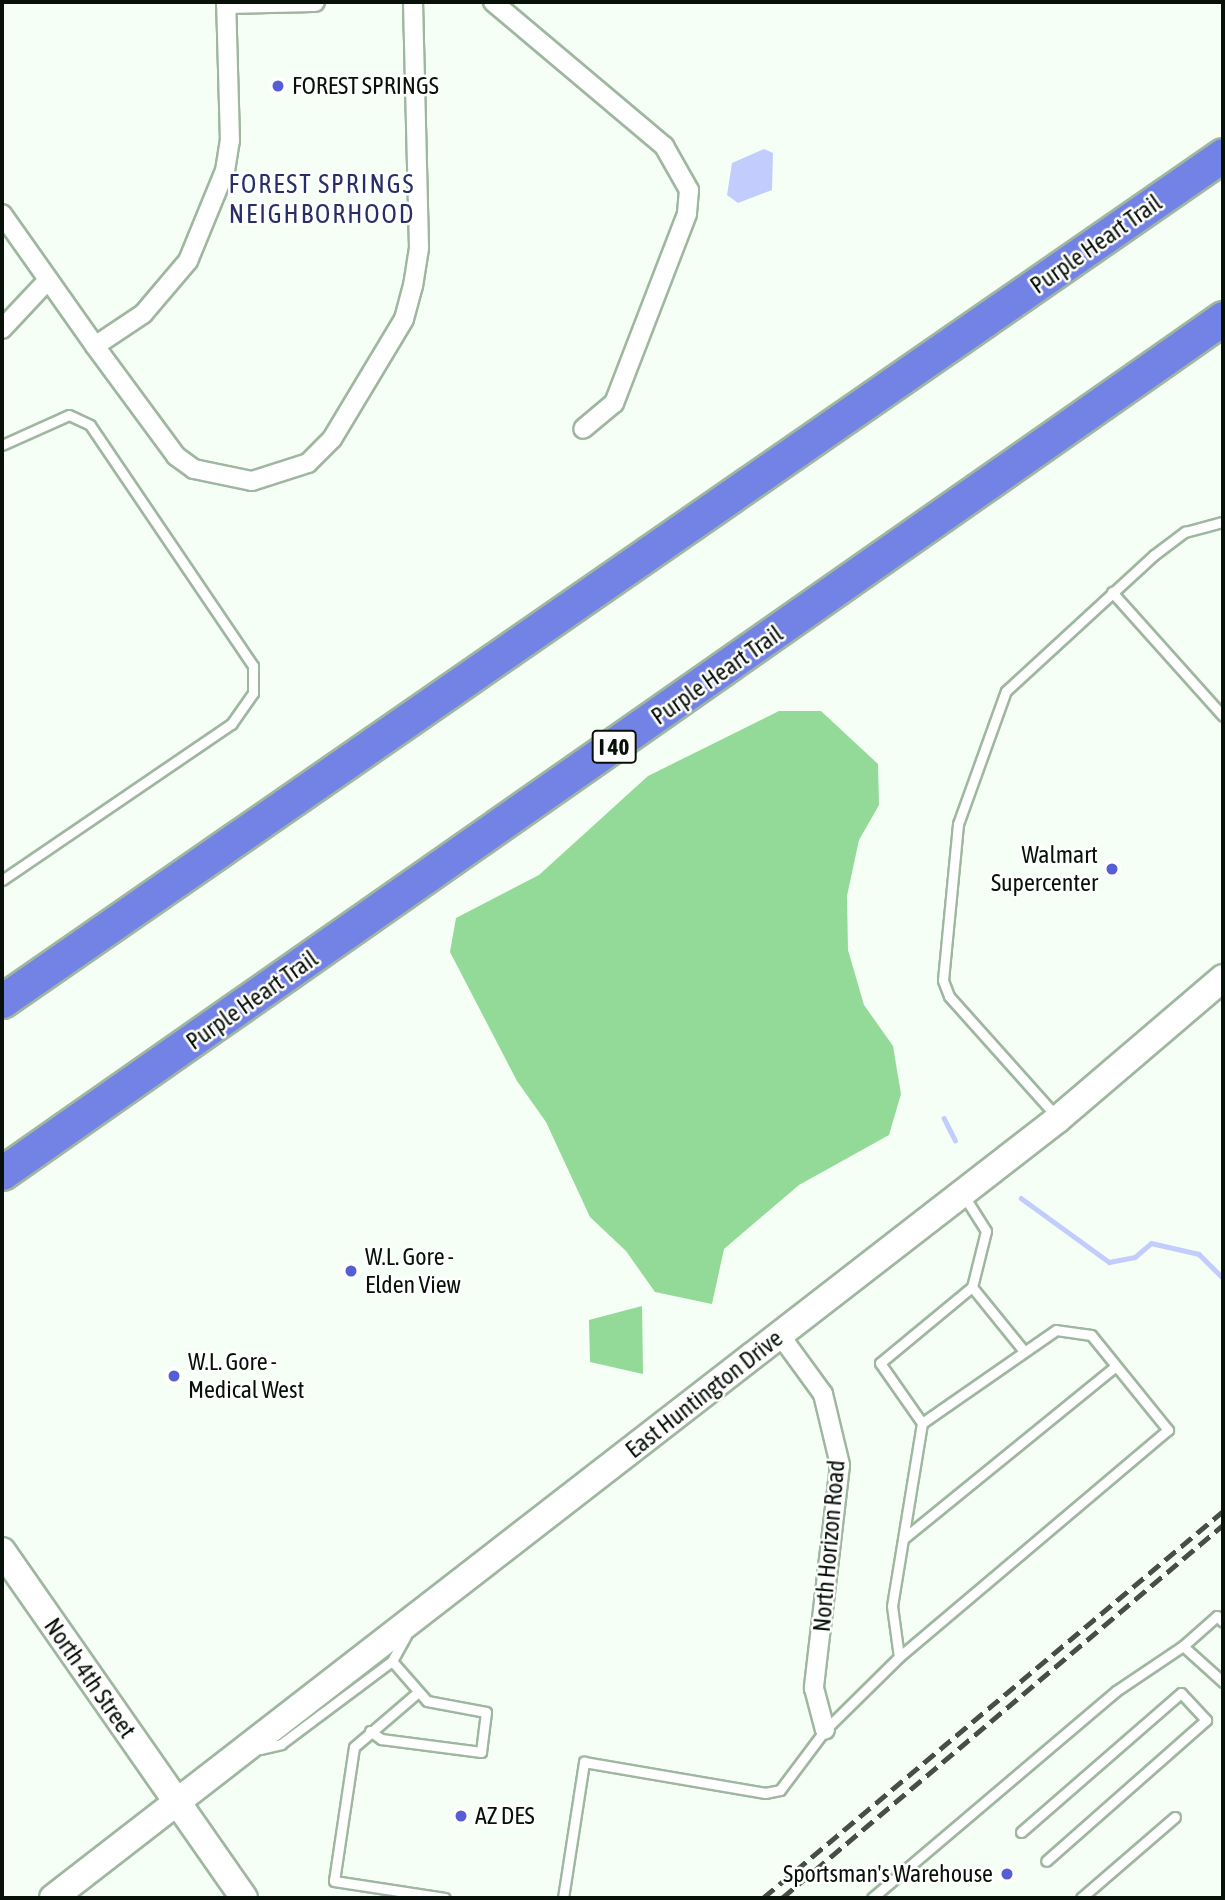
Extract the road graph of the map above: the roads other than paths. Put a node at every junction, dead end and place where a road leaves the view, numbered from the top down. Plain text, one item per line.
1 (315, 2) edge
2 (413, 2) edge
3 (493, 2) edge
4 (226, 3) edge
5 (1223, 155) edge
6 (2, 214) edge
7 (48, 280) junction
8 (1223, 318) edge
9 (2, 328) edge
10 (95, 346) junction
11 (583, 429) dead end
12 (2, 445) edge
13 (1223, 522) edge
14 (1112, 592) junction
15 (1223, 716) edge
16 (2, 880) edge
17 (1223, 978) edge
18 (2, 1000) edge
19 (1058, 1119) junction
20 (2, 1173) edge
21 (961, 1192) junction
22 (972, 1287) junction
23 (780, 1335) junction
24 (1023, 1350) junction
25 (1115, 1367) junction
26 (922, 1423) junction
27 (903, 1539) junction
28 (2, 1551) edge
29 (418, 1614) junction
30 (1223, 1622) edge
31 (1183, 1646) junction
32 (899, 1657) junction
33 (392, 1661) junction
34 (1223, 1682) edge
35 (418, 1693) junction
36 (825, 1730) junction
37 (370, 1731) junction
38 (248, 1751) junction
39 (179, 1803) junction
40 (1175, 1817) dead end
41 (1021, 1832) dead end
42 (1046, 1861) dead end
43 (53, 1898) edge
44 (244, 1898) edge
45 (445, 1898) edge
46 (563, 1898) edge
47 (872, 1898) edge
48 (1081, 1898) edge

1 - 4 street
2 - 10 street
3 - 11 street
4 - 10 street
5 - 18 highway, Purple Heart Trail
6 - 7 street
7 - 9 street
7 - 10 street
8 - 20 highway, Purple Heart Trail / I 40
12 - 16 lane
13 - 14 lane
14 - 15 lane
14 - 19 lane
17 - 19 street, East Huntington Drive
19 - 21 street, East Huntington Drive
21 - 22 lane
21 - 23 street, East Huntington Drive
22 - 24 lane
22 - 26 lane
23 - 29 street, East Huntington Drive
23 - 36 street, North Horizon Road
24 - 25 lane
24 - 26 lane
25 - 27 lane
25 - 32 lane
26 - 27 lane
27 - 32 lane
28 - 39 street, North 4th Street
29 - 33 lane
29 - 38 street, East Huntington Drive
30 - 31 lane
31 - 34 lane
31 - 47 lane
32 - 36 lane
33 - 35 lane
33 - 38 lane
35 - 37 lane
35 - 37 lane
36 - 46 lane
37 - 45 lane
38 - 39 street, East Huntington Drive
39 - 43 street, East Huntington Drive
39 - 44 street, North 4th Street
40 - 48 lane
41 - 42 lane

